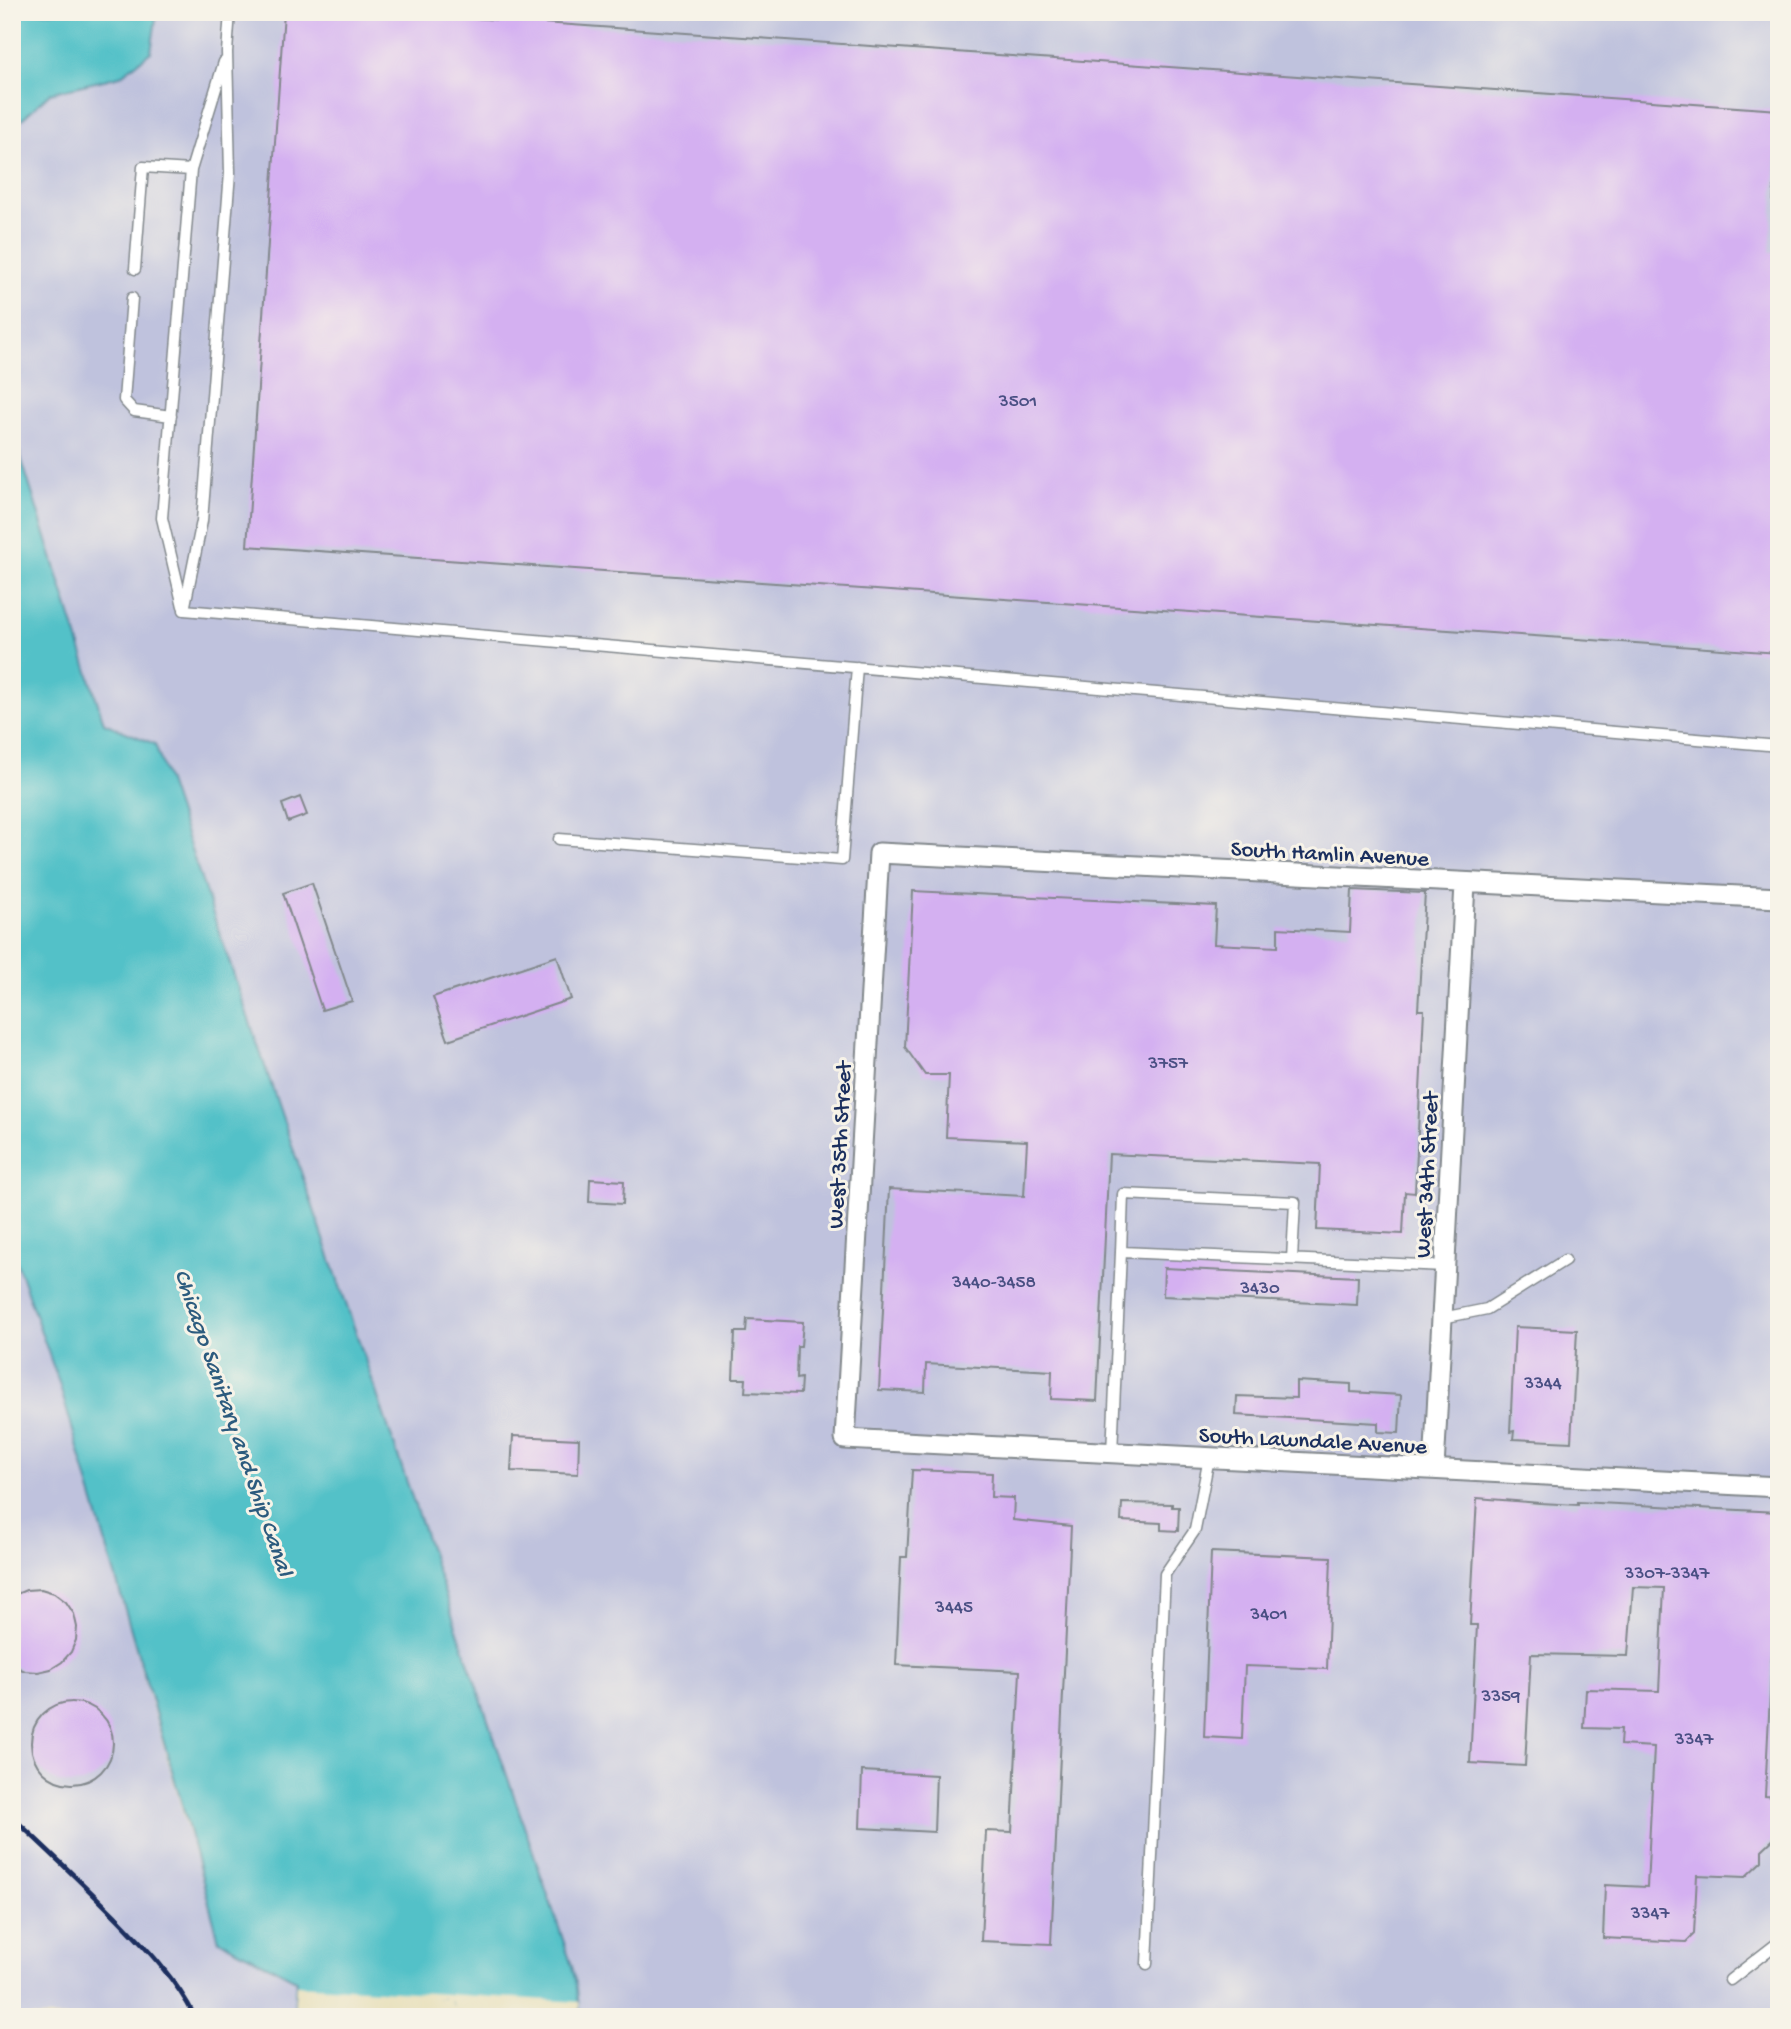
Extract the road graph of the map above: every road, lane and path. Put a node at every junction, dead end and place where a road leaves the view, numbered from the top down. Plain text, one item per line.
1 (230, 12) edge
2 (227, 52) junction
3 (191, 170) junction
4 (135, 269) dead end
5 (132, 298) dead end
6 (171, 415) junction
7 (184, 610) junction
8 (858, 667) junction
9 (1779, 746) edge
10 (559, 839) dead end
11 (879, 853) joint
12 (1465, 884) junction
13 (1779, 898) edge
14 (1121, 1252) junction
15 (1292, 1259) junction
16 (1565, 1260) dead end
17 (1445, 1266) junction
18 (1442, 1318) junction
19 (845, 1439) joint
20 (1112, 1453) junction
21 (1209, 1458) junction
22 (1434, 1469) junction
23 (1779, 1487) edge
24 (1779, 1941) edge
25 (1147, 1965) dead end
26 (1730, 1980) dead end

1 - 2 lane
2 - 3 lane
2 - 7 lane
3 - 4 lane
3 - 6 lane
5 - 6 lane
6 - 7 lane
7 - 8 lane
8 - 9 lane
8 - 10 lane
11 - 12 street, South Hamlin Avenue
11 - 19 street, West 35th Street
12 - 13 street, South Hamlin Avenue
12 - 17 street, West 34th Street
14 - 15 lane
14 - 15 lane
14 - 20 lane
15 - 17 lane
16 - 18 lane
17 - 18 street, West 34th Street
18 - 22 street, West 34th Street
19 - 20 street, South Lawndale Avenue
20 - 21 street, South Lawndale Avenue
21 - 22 street, South Lawndale Avenue
21 - 25 lane
22 - 23 street, South Lawndale Avenue
24 - 26 lane

